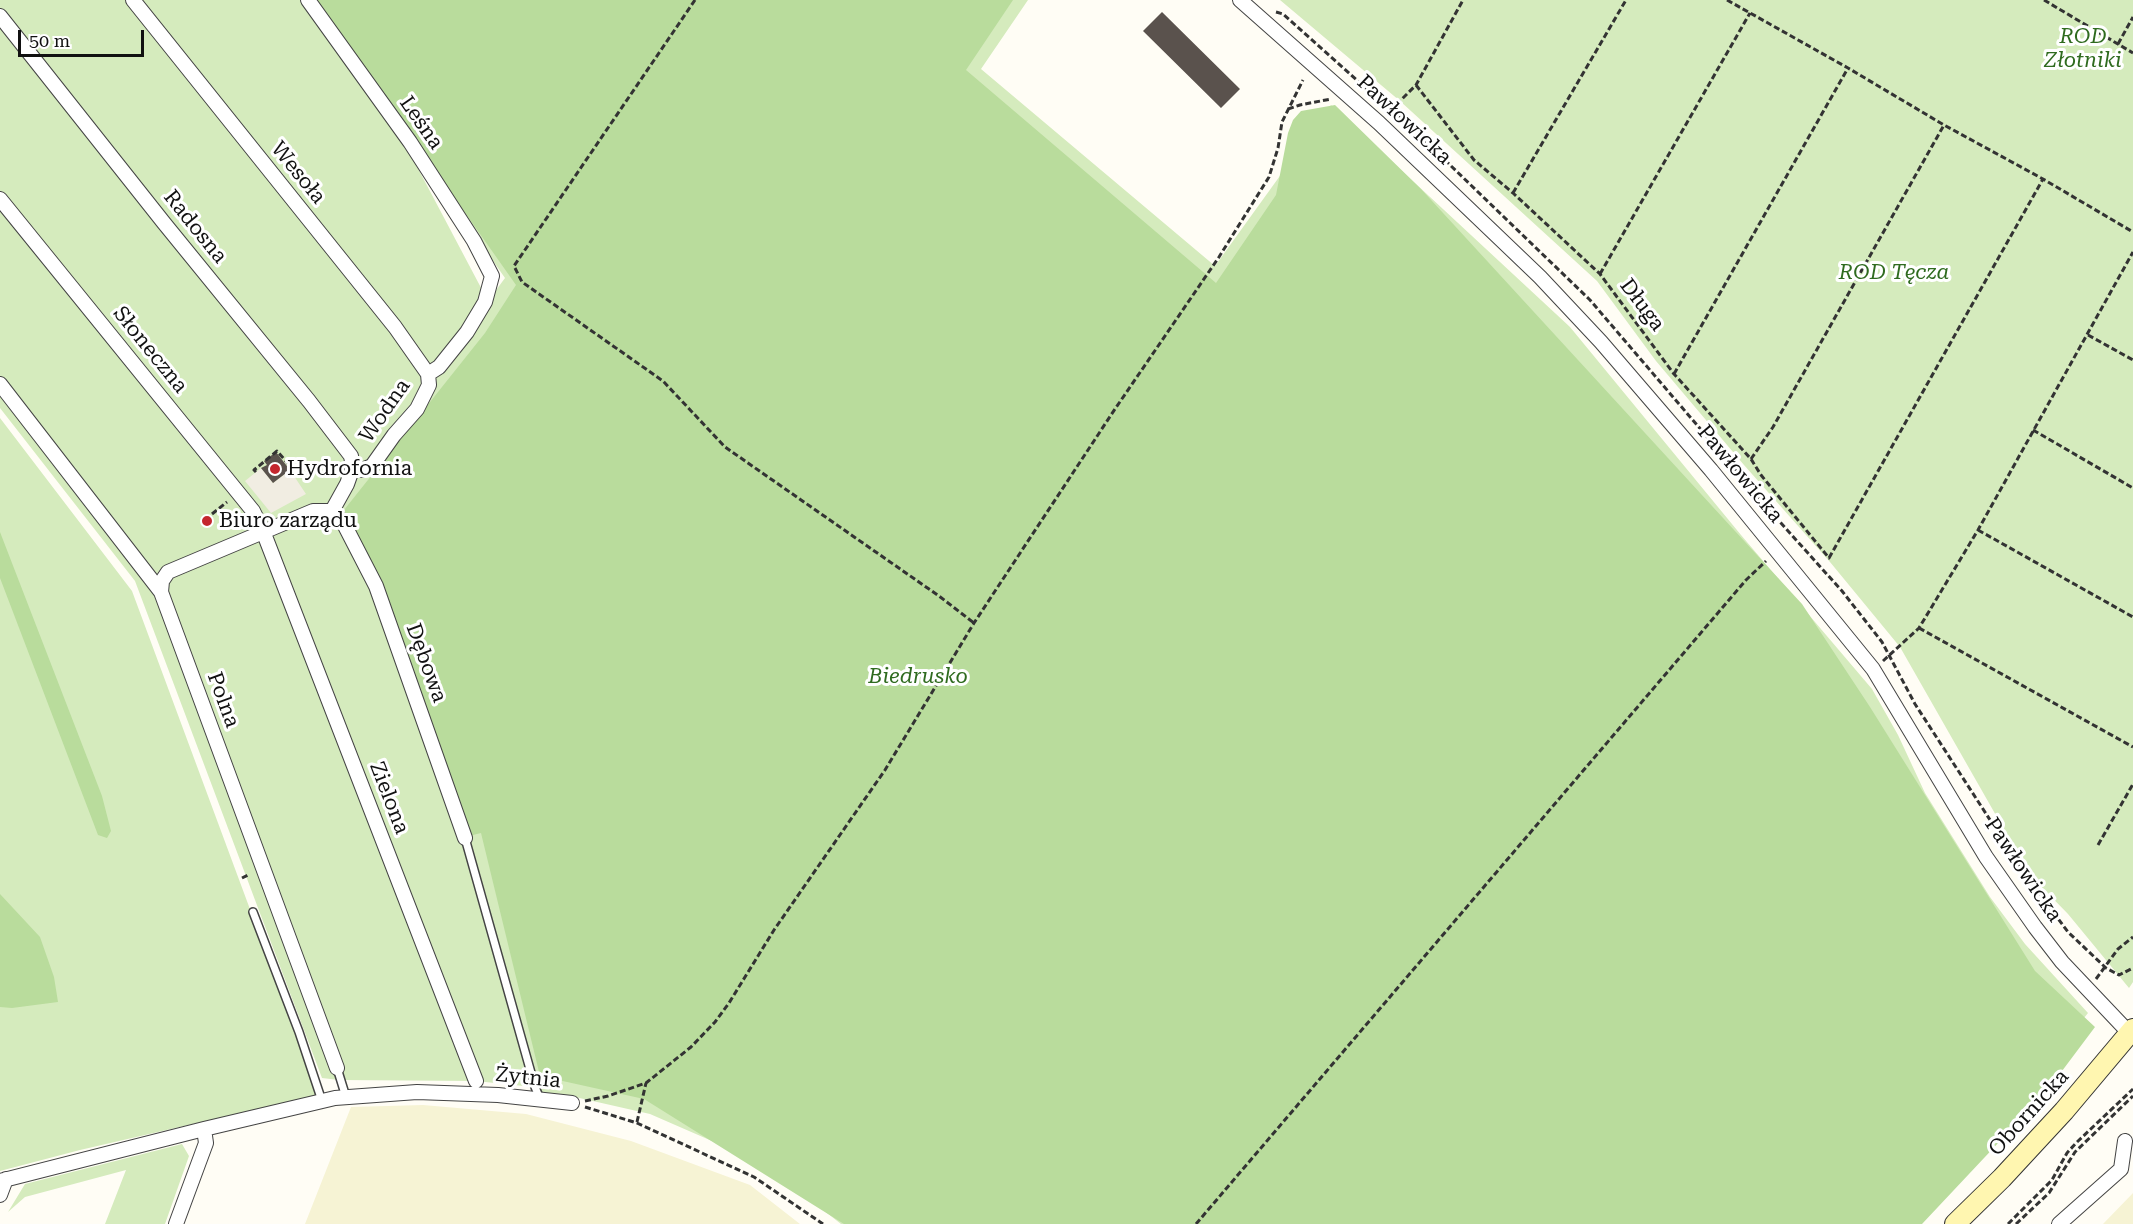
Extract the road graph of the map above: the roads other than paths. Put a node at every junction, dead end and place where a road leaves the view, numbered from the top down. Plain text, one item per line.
1 (133, 0) edge
2 (308, 0) edge
3 (1240, 0) edge
4 (0, 16) edge
5 (0, 199) edge
6 (492, 276) joint
7 (428, 374) junction
8 (0, 384) edge
9 (353, 467) junction
10 (332, 511) junction
11 (263, 531) junction
12 (161, 592) junction
13 (465, 838) joint
14 (253, 912) dead end
15 (2132, 1033) edge
16 (337, 1068) joint
17 (476, 1081) dead end
18 (346, 1097) junction
19 (540, 1099) junction
20 (322, 1101) junction
21 (572, 1103) road end
22 (204, 1129) junction
23 (2125, 1141) dead end
24 (3, 1180) edge
25 (0, 1196) edge
26 (176, 1224) edge
27 (1955, 1224) edge
28 (2059, 1224) edge

1 - 7 street, Wesoła
2 - 6 street, Leśna
3 - 15 street, Pawłowicka
4 - 9 street, Radosna
5 - 11 street, Słoneczna
6 - 7 street, Wodna
7 - 9 street, Wodna
8 - 12 street, Polna
9 - 10 street, Wodna
10 - 11 street
10 - 13 street, Dębowa
11 - 12 street
11 - 17 street, Zielona
12 - 16 street, Polna
13 - 19 lane
14 - 20 lane
15 - 27 main road, Obornicka
16 - 18 lane
18 - 19 street, Żytnia
18 - 20 street, Żytnia
19 - 21 street, Żytnia
20 - 22 street, Żytnia
22 - 24 street, Żytnia
22 - 26 street
23 - 28 street
24 - 25 street

